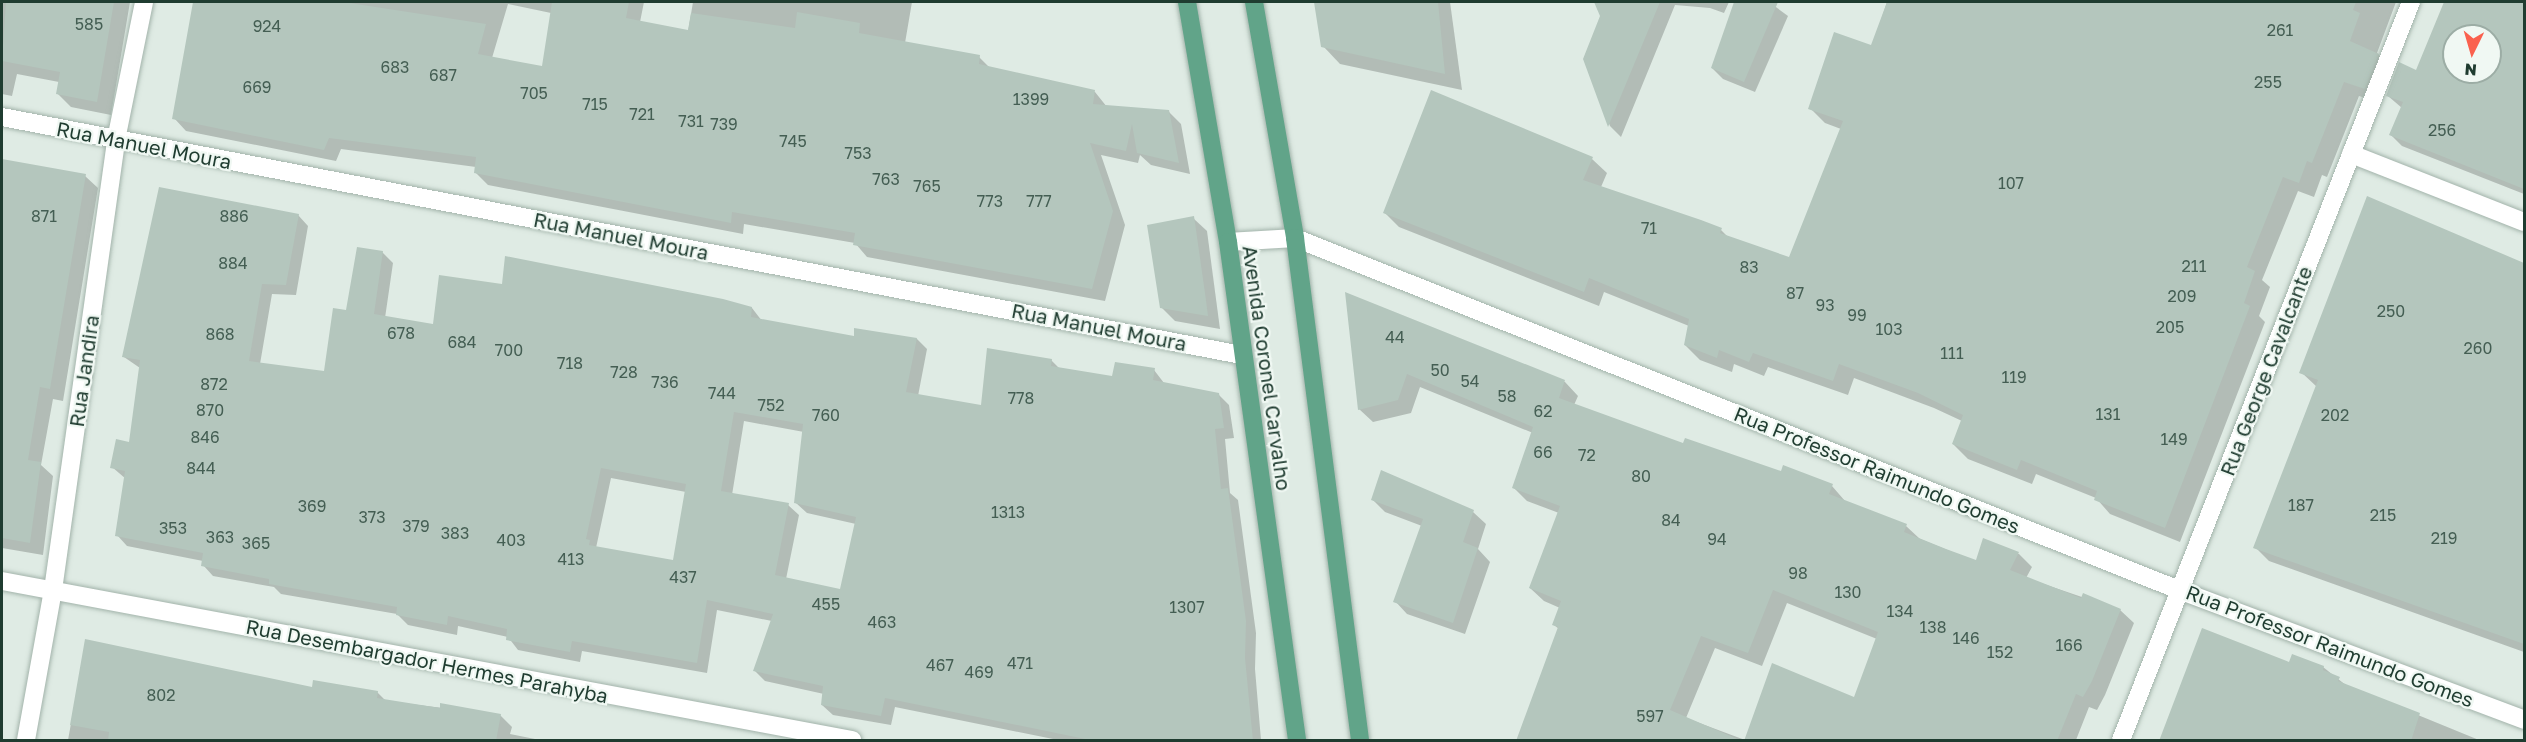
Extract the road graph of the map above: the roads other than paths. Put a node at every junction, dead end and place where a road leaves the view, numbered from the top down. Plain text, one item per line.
1 (144, 2) edge
2 (1188, 2) edge
3 (1254, 2) edge
4 (2411, 2) edge
5 (2, 117) edge
6 (116, 140) junction
7 (2351, 154) junction
8 (2524, 222) edge
9 (1295, 238) junction
10 (1228, 243) junction
11 (1241, 355) junction
12 (2, 581) edge
13 (53, 590) junction
14 (2179, 590) junction
15 (2524, 720) edge
16 (26, 741) edge
17 (852, 741) edge
18 (1297, 741) edge
19 (1360, 741) edge
20 (2121, 741) edge

1 - 6 street, Rua Jandira
2 - 10 main road, Avenida Coronel Carvalho
3 - 9 main road
4 - 7 street, Rua George Cavalcante
5 - 6 street, Rua Manuel Moura
6 - 11 street, Rua Manuel Moura
6 - 13 street, Rua Jandira
7 - 8 street
7 - 14 street, Rua George Cavalcante
9 - 10 street, Rua Professor Raimundo Gomes
9 - 14 street, Rua Professor Raimundo Gomes
9 - 19 main road
10 - 11 main road, Avenida Coronel Carvalho
11 - 18 main road, Avenida Coronel Carvalho
12 - 13 street, Rua Desembargador Hermes Parahyba
13 - 16 street, Rua Jandira
13 - 17 street, Rua Desembargador Hermes Parahyba
14 - 15 street, Rua Professor Raimundo Gomes
14 - 20 street, Rua George Cavalcante

